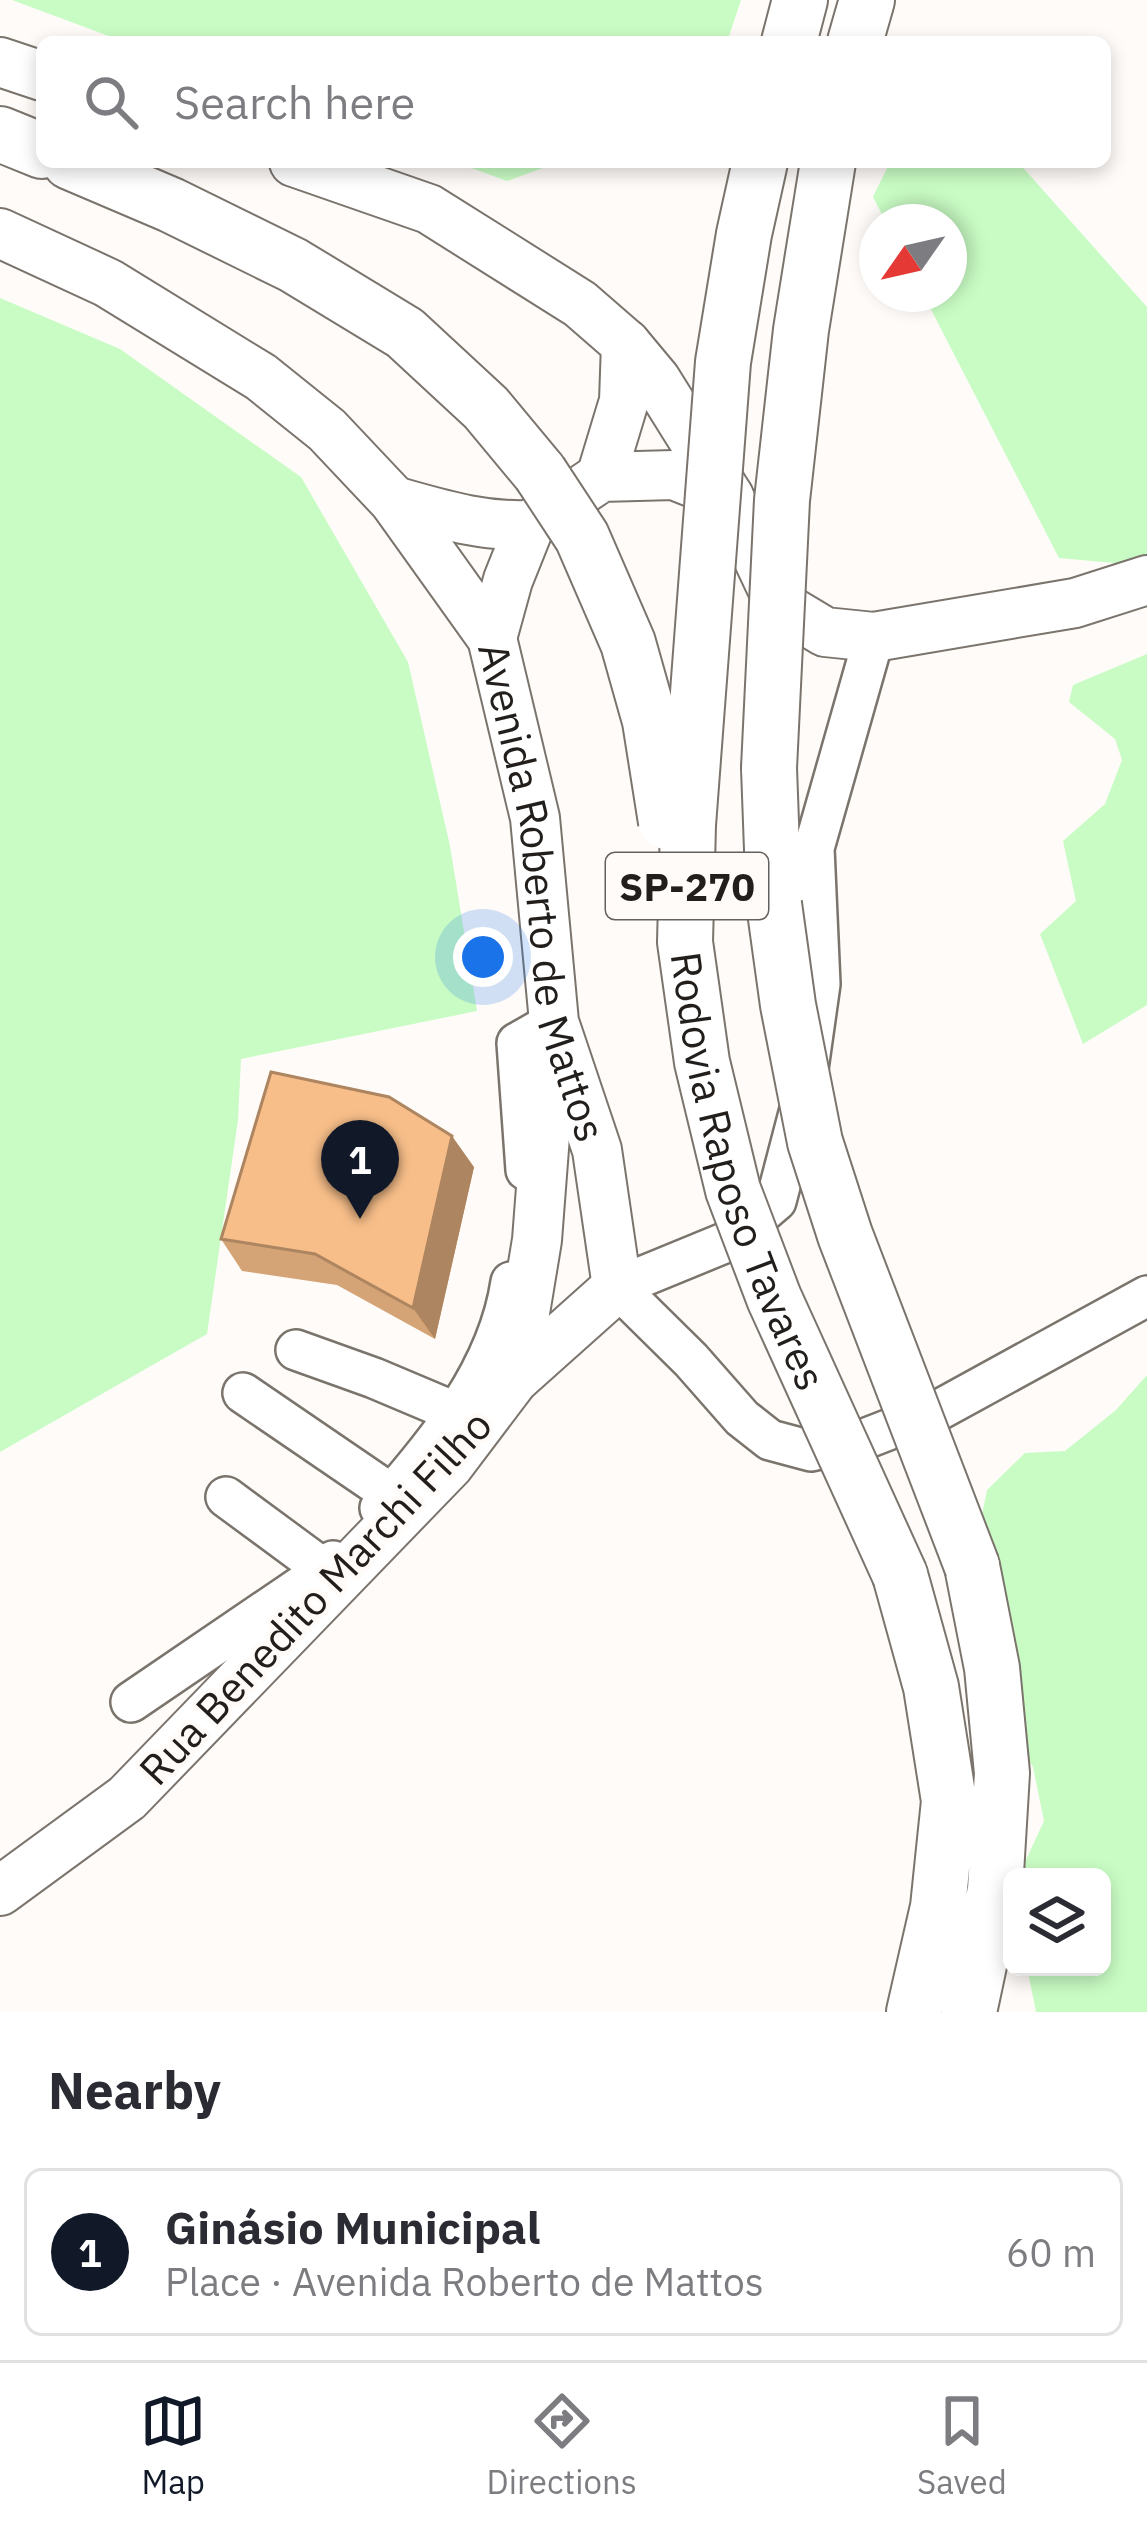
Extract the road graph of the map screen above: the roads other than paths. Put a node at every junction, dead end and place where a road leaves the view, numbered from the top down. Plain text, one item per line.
1 (800, 0) edge
2 (866, 0) edge
3 (791, 36) edge
4 (857, 36) edge
5 (0, 62) edge
6 (36, 74) edge
7 (0, 134) edge
8 (36, 149) edge
9 (84, 168) edge
10 (310, 168) edge
11 (759, 168) edge
12 (827, 168) edge
13 (0, 233) edge
14 (626, 344) junction
15 (601, 477) junction
16 (730, 497) junction
17 (535, 499) junction
18 (394, 501) junction
19 (1147, 580) edge
20 (874, 637) junction
21 (492, 638) junction
22 (685, 942) junction
23 (554, 1022) junction
24 (617, 1287) junction
25 (1147, 1296) edge
26 (296, 1350) dead end
27 (514, 1379) junction
28 (243, 1394) dead end
29 (457, 1413) junction
30 (391, 1494) junction
31 (226, 1497) dead end
32 (325, 1570) junction
33 (131, 1702) dead end
34 (0, 1891) edge
35 (914, 2012) edge
36 (969, 2012) edge

1 - 3 highway
2 - 4 highway
5 - 6 main road
7 - 8 highway
9 - 17 highway
10 - 14 main road
11 - 22 highway, Rodovia Raposo Tavares / SP-270, bridge
12 - 36 highway, Rodovia Raposo Tavares / SP-270, bridge
13 - 18 main road, Avenida Roberto de Mattos / SP-270
14 - 15 main road
14 - 16 main road
15 - 16 main road
15 - 17 main road
16 - 20 main road
17 - 18 main road
17 - 21 main road
17 - 22 highway, bridge
18 - 21 main road, Avenida Roberto de Mattos / SP-270
19 - 20 main road
20 - 24 street
21 - 23 main road, Avenida Roberto de Mattos / SP-270
22 - 35 highway, Rodovia Raposo Tavares / SP-270, bridge
23 - 24 main road, Avenida Roberto de Mattos / SP-270
23 - 27 main road, Avenida Roberto de Mattos / SP-270
23 - 29 street
24 - 25 street
24 - 27 main road, Rua Benedito Marchi Filho
26 - 29 street
27 - 34 main road, Rua Benedito Marchi Filho
28 - 30 street
29 - 30 street
30 - 32 street
31 - 32 street
32 - 33 street

